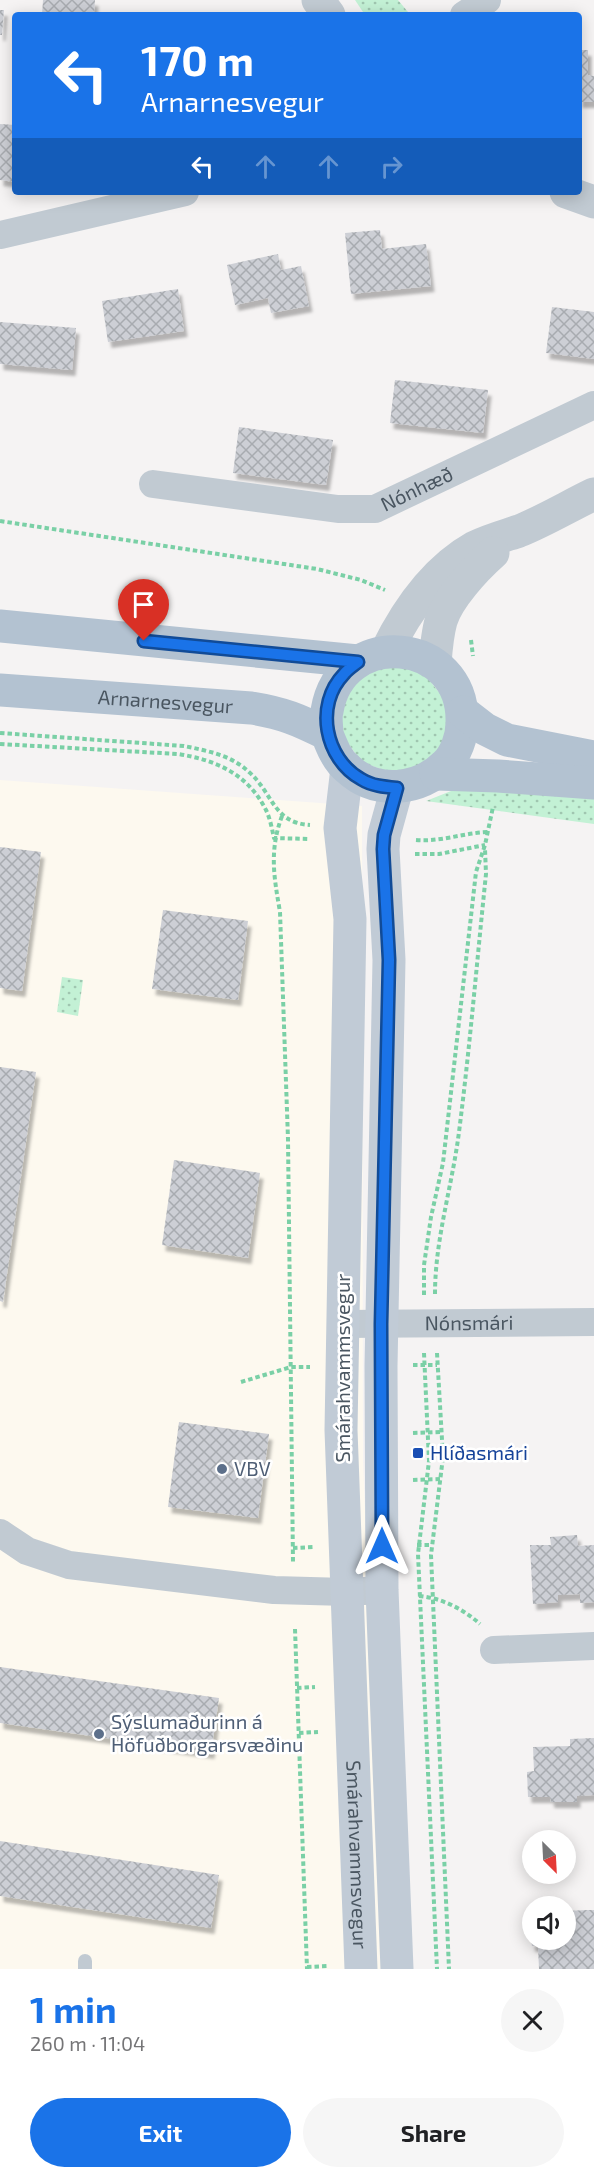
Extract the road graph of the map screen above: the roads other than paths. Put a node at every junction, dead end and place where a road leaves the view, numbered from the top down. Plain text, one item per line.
1 (488, 0) edge
2 (469, 12) edge
3 (172, 195) edge
4 (574, 195) edge
5 (594, 202) edge
6 (0, 235) edge
7 (594, 405) edge
8 (153, 484) dead end
9 (594, 494) edge
10 (520, 530) junction
11 (0, 626) edge
12 (372, 657) junction
13 (435, 664) junction
14 (0, 690) edge
15 (463, 712) junction
16 (327, 734) junction
17 (594, 757) edge
18 (346, 768) junction
19 (436, 774) junction
20 (594, 783) edge
21 (397, 788) junction
22 (594, 1322) edge
23 (342, 1324) junction
24 (381, 1324) junction
25 (0, 1533) edge
26 (382, 1590) junction
27 (346, 1592) junction
28 (594, 1646) edge
29 (494, 1650) road end
30 (348, 1968) edge
31 (397, 1969) edge

1 - 2 street
3 - 6 street
4 - 5 street
7 - 8 street, Nónhæð
9 - 10 street
10 - 12 street
10 - 13 street
11 - 12 main road
12 - 13 main road
12 - 16 main road
13 - 15 main road
14 - 16 main road, Arnarnesvegur
15 - 17 main road
15 - 19 main road
16 - 18 main road
18 - 21 main road
18 - 23 main road, Smárahvammsvegur
19 - 20 main road
19 - 21 main road
21 - 24 main road, Smárahvammsvegur
22 - 24 street, Nónsmári
23 - 24 street, Nónsmári
23 - 27 main road, Smárahvammsvegur
24 - 26 main road, Smárahvammsvegur
25 - 27 street
26 - 27 street
26 - 31 main road, Smárahvammsvegur
27 - 30 main road, Smárahvammsvegur
28 - 29 street

